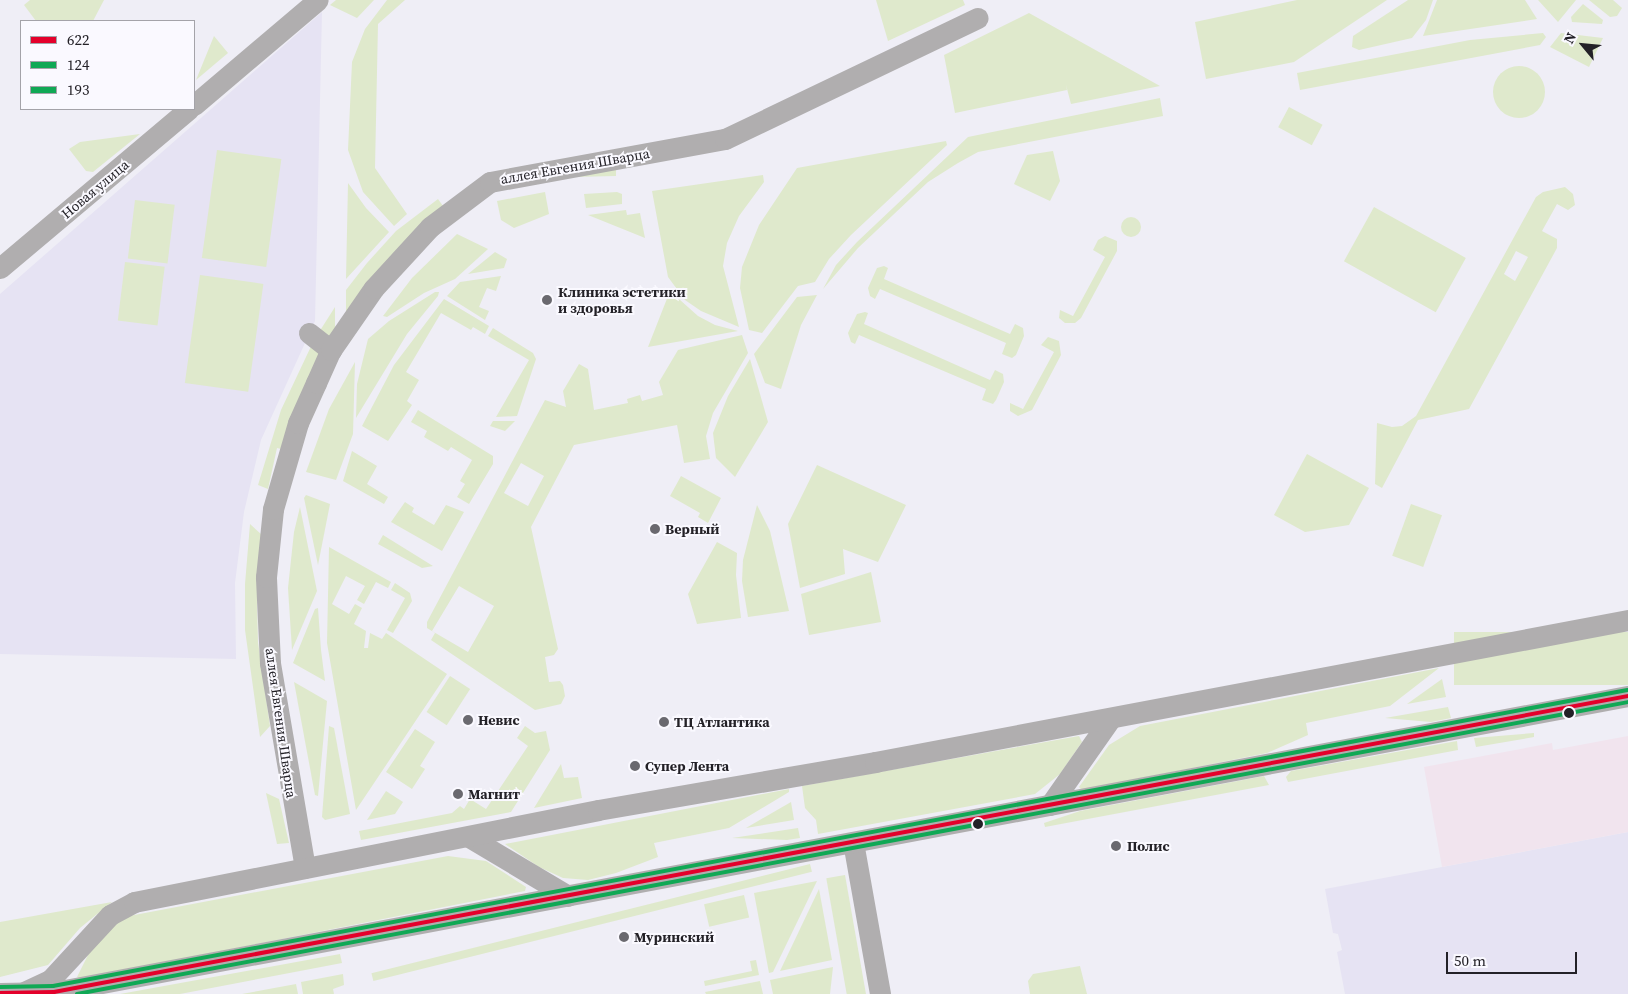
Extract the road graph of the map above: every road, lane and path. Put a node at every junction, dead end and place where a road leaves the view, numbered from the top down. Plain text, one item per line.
1 (318, 0) edge
2 (977, 18) dead end
3 (195, 104) edge
4 (188, 110) edge
5 (0, 268) edge
6 (309, 333) dead end
7 (331, 350) junction
8 (1628, 620) edge
9 (1628, 696) edge
10 (1111, 718) junction
11 (1050, 804) junction
12 (469, 837) junction
13 (852, 842) junction
14 (305, 868) junction
15 (568, 896) junction
16 (24, 992) junction
17 (0, 993) edge
18 (52, 993) edge
19 (880, 994) edge

1 - 3 street
2 - 7 street, аллея Евгения Шварца
4 - 5 street, Новая улица
6 - 7 street
7 - 14 street, аллея Евгения Шварца
8 - 10 street
9 - 11 street
10 - 11 street
10 - 12 street
11 - 13 street
12 - 14 street
12 - 15 street
13 - 15 street
13 - 19 street
14 - 16 street
15 - 18 street
16 - 17 street
16 - 18 street

